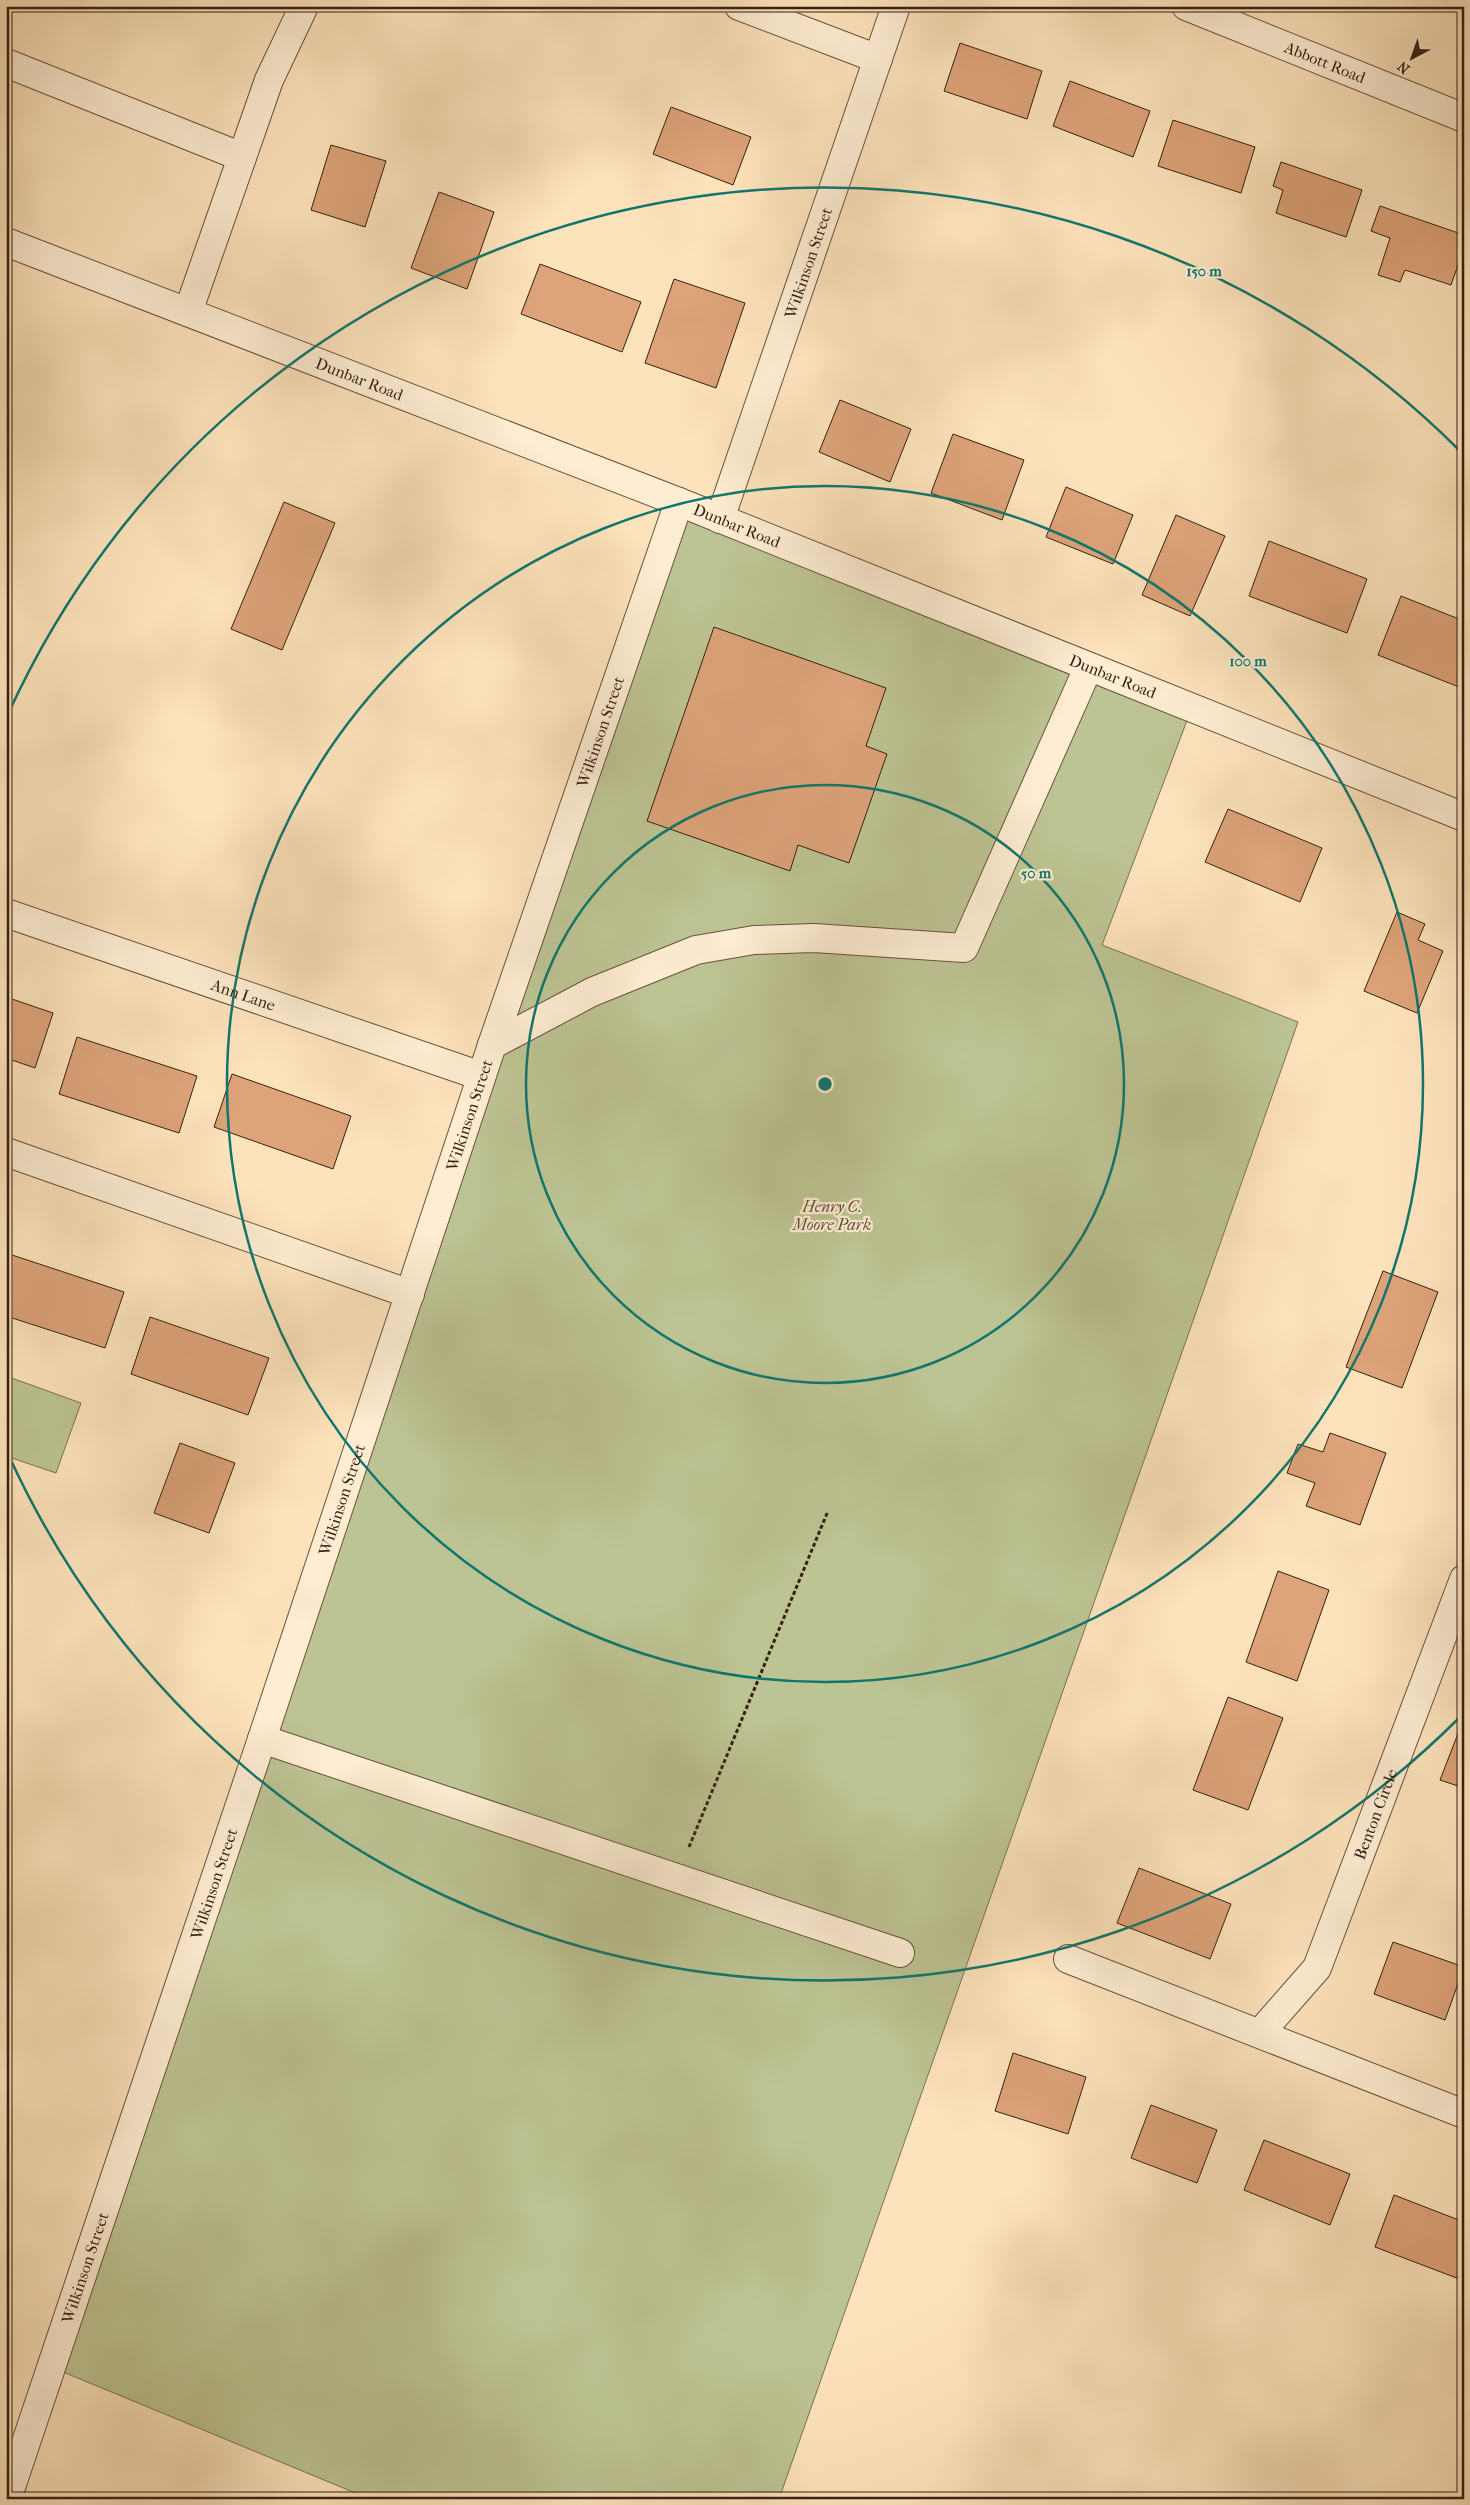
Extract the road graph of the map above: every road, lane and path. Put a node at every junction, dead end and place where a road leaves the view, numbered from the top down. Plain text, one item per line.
1 (304, 6) edge
2 (739, 6) edge
3 (896, 6) edge
4 (1186, 6) edge
5 (878, 59) junction
6 (6, 63) edge
7 (1464, 118) edge
8 (242, 157) junction
9 (6, 242) edge
10 (188, 312) junction
11 (679, 502) junction
12 (720, 519) junction
13 (1088, 668) junction
14 (1464, 817) edge
15 (6, 913) edge
16 (492, 1045) junction
17 (482, 1076) junction
18 (6, 1152) edge
19 (410, 1294) junction
20 (828, 1512) dead end
21 (1464, 1579) edge
22 (262, 1739) junction
23 (676, 1877) junction
24 (900, 1953) dead end
25 (1068, 1959) dead end
26 (1260, 2033) junction
27 (1464, 2114) edge
28 (7, 2499) edge

1 - 8 street
2 - 5 street
3 - 5 street, Wilkinson Street
4 - 7 street, Abbott Road
5 - 12 street, Wilkinson Street
6 - 8 street
8 - 10 street
9 - 10 street, Dunbar Road
10 - 11 street, Dunbar Road
11 - 12 street, Dunbar Road
11 - 16 street, Wilkinson Street
12 - 13 street, Dunbar Road
13 - 14 street, Dunbar Road
13 - 16 street
15 - 17 street, Ann Lane
16 - 17 street, Wilkinson Street
17 - 19 street, Wilkinson Street
18 - 19 street
19 - 22 street, Wilkinson Street
20 - 23 path
21 - 26 street, Benton Circle
22 - 23 street
22 - 28 street, Wilkinson Street
23 - 24 street
25 - 26 street
26 - 27 street

